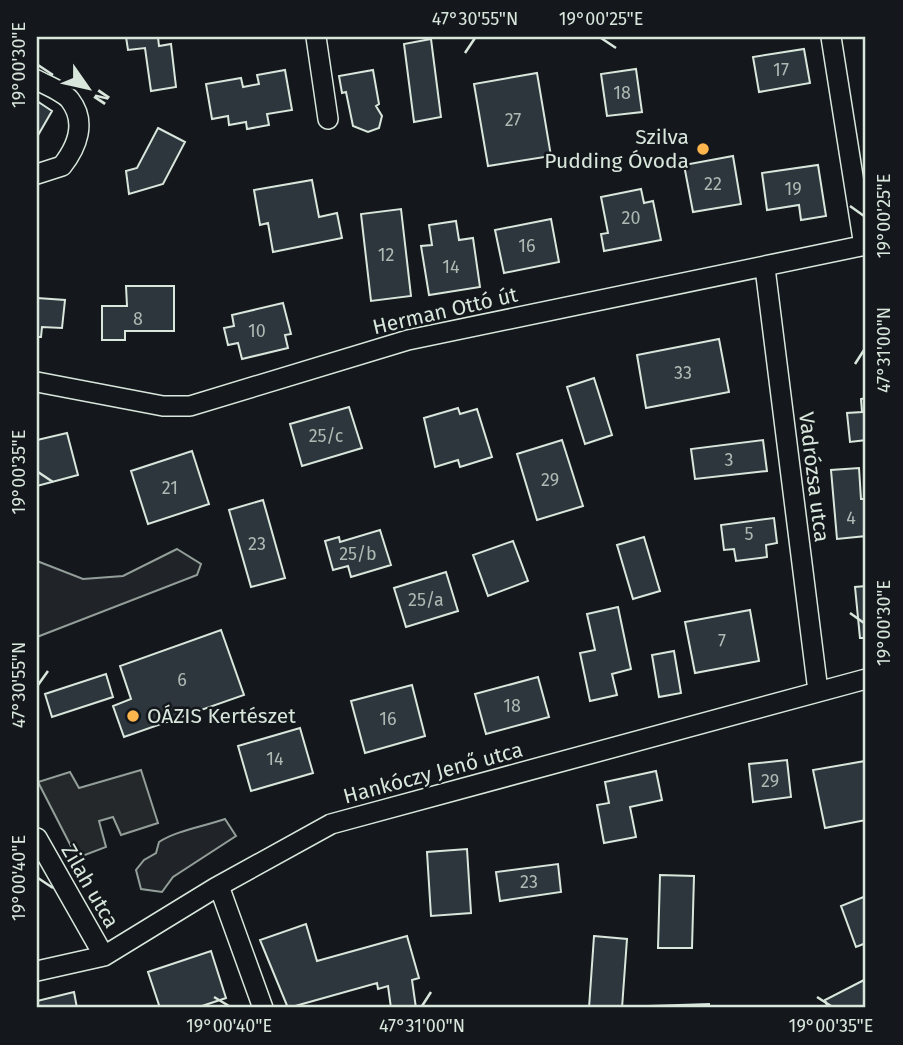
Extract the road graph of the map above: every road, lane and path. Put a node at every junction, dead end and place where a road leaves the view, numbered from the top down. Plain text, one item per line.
1 (316, 37) edge
2 (831, 37) edge
3 (37, 80) edge
4 (328, 119) dead end
5 (37, 174) edge
6 (865, 245) edge
7 (765, 268) junction
8 (37, 382) edge
9 (866, 679) edge
10 (818, 691) junction
11 (37, 838) edge
12 (219, 886) junction
13 (104, 956) junction
14 (37, 971) edge
15 (262, 1008) edge

1 - 4 street
2 - 6 street
3 - 5 street
6 - 7 street, Herman Ottó út
7 - 8 street, Herman Ottó út
7 - 10 street, Vadrózsa utca
9 - 10 street, Hankóczy Jenő utca
10 - 12 street, Hankóczy Jenő utca
11 - 13 street, Zilah utca
12 - 13 street, Hankóczy Jenő utca
12 - 15 street
13 - 14 street, Hankóczy Jenő utca

